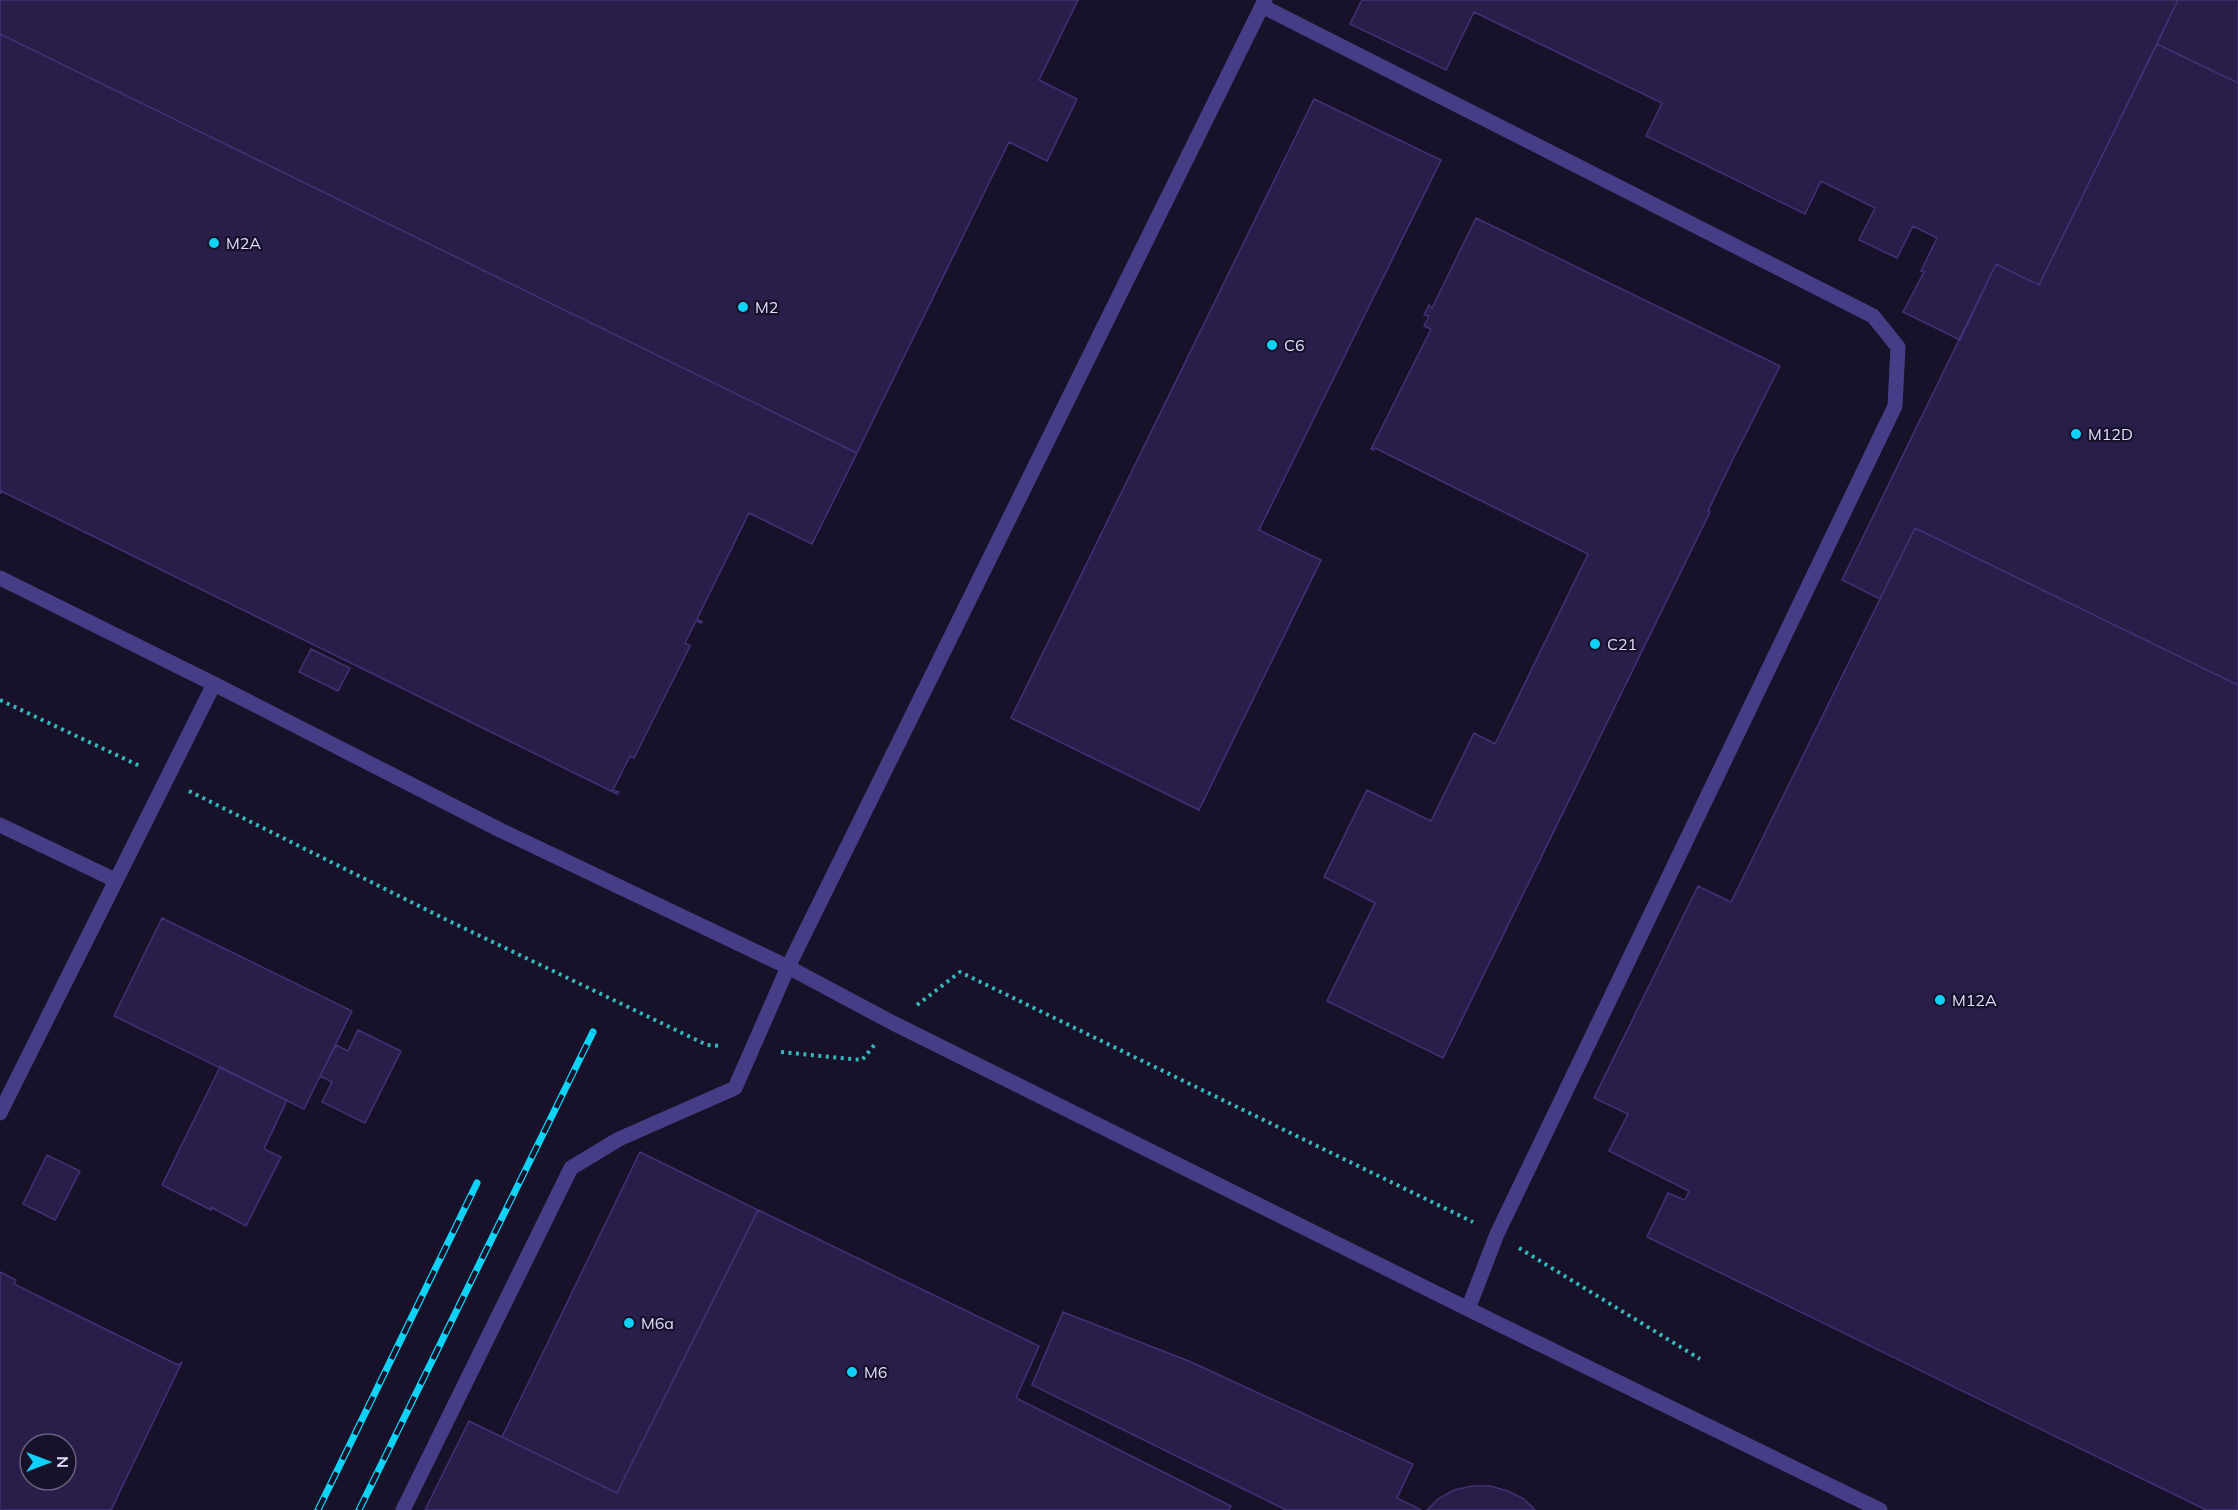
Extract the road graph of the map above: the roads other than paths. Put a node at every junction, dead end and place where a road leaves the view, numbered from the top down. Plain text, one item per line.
1 (1263, 3) edge
2 (0, 578) edge
3 (214, 684) junction
4 (0, 825) edge
5 (115, 880) junction
6 (788, 967) junction
7 (0, 1113) edge
8 (1468, 1309) junction
9 (403, 1510) edge
10 (1880, 1510) edge

1 - 6 lane
1 - 8 lane
2 - 3 lane
3 - 5 lane
3 - 6 lane
4 - 5 lane
5 - 7 lane
6 - 8 lane
6 - 9 lane
8 - 10 lane

